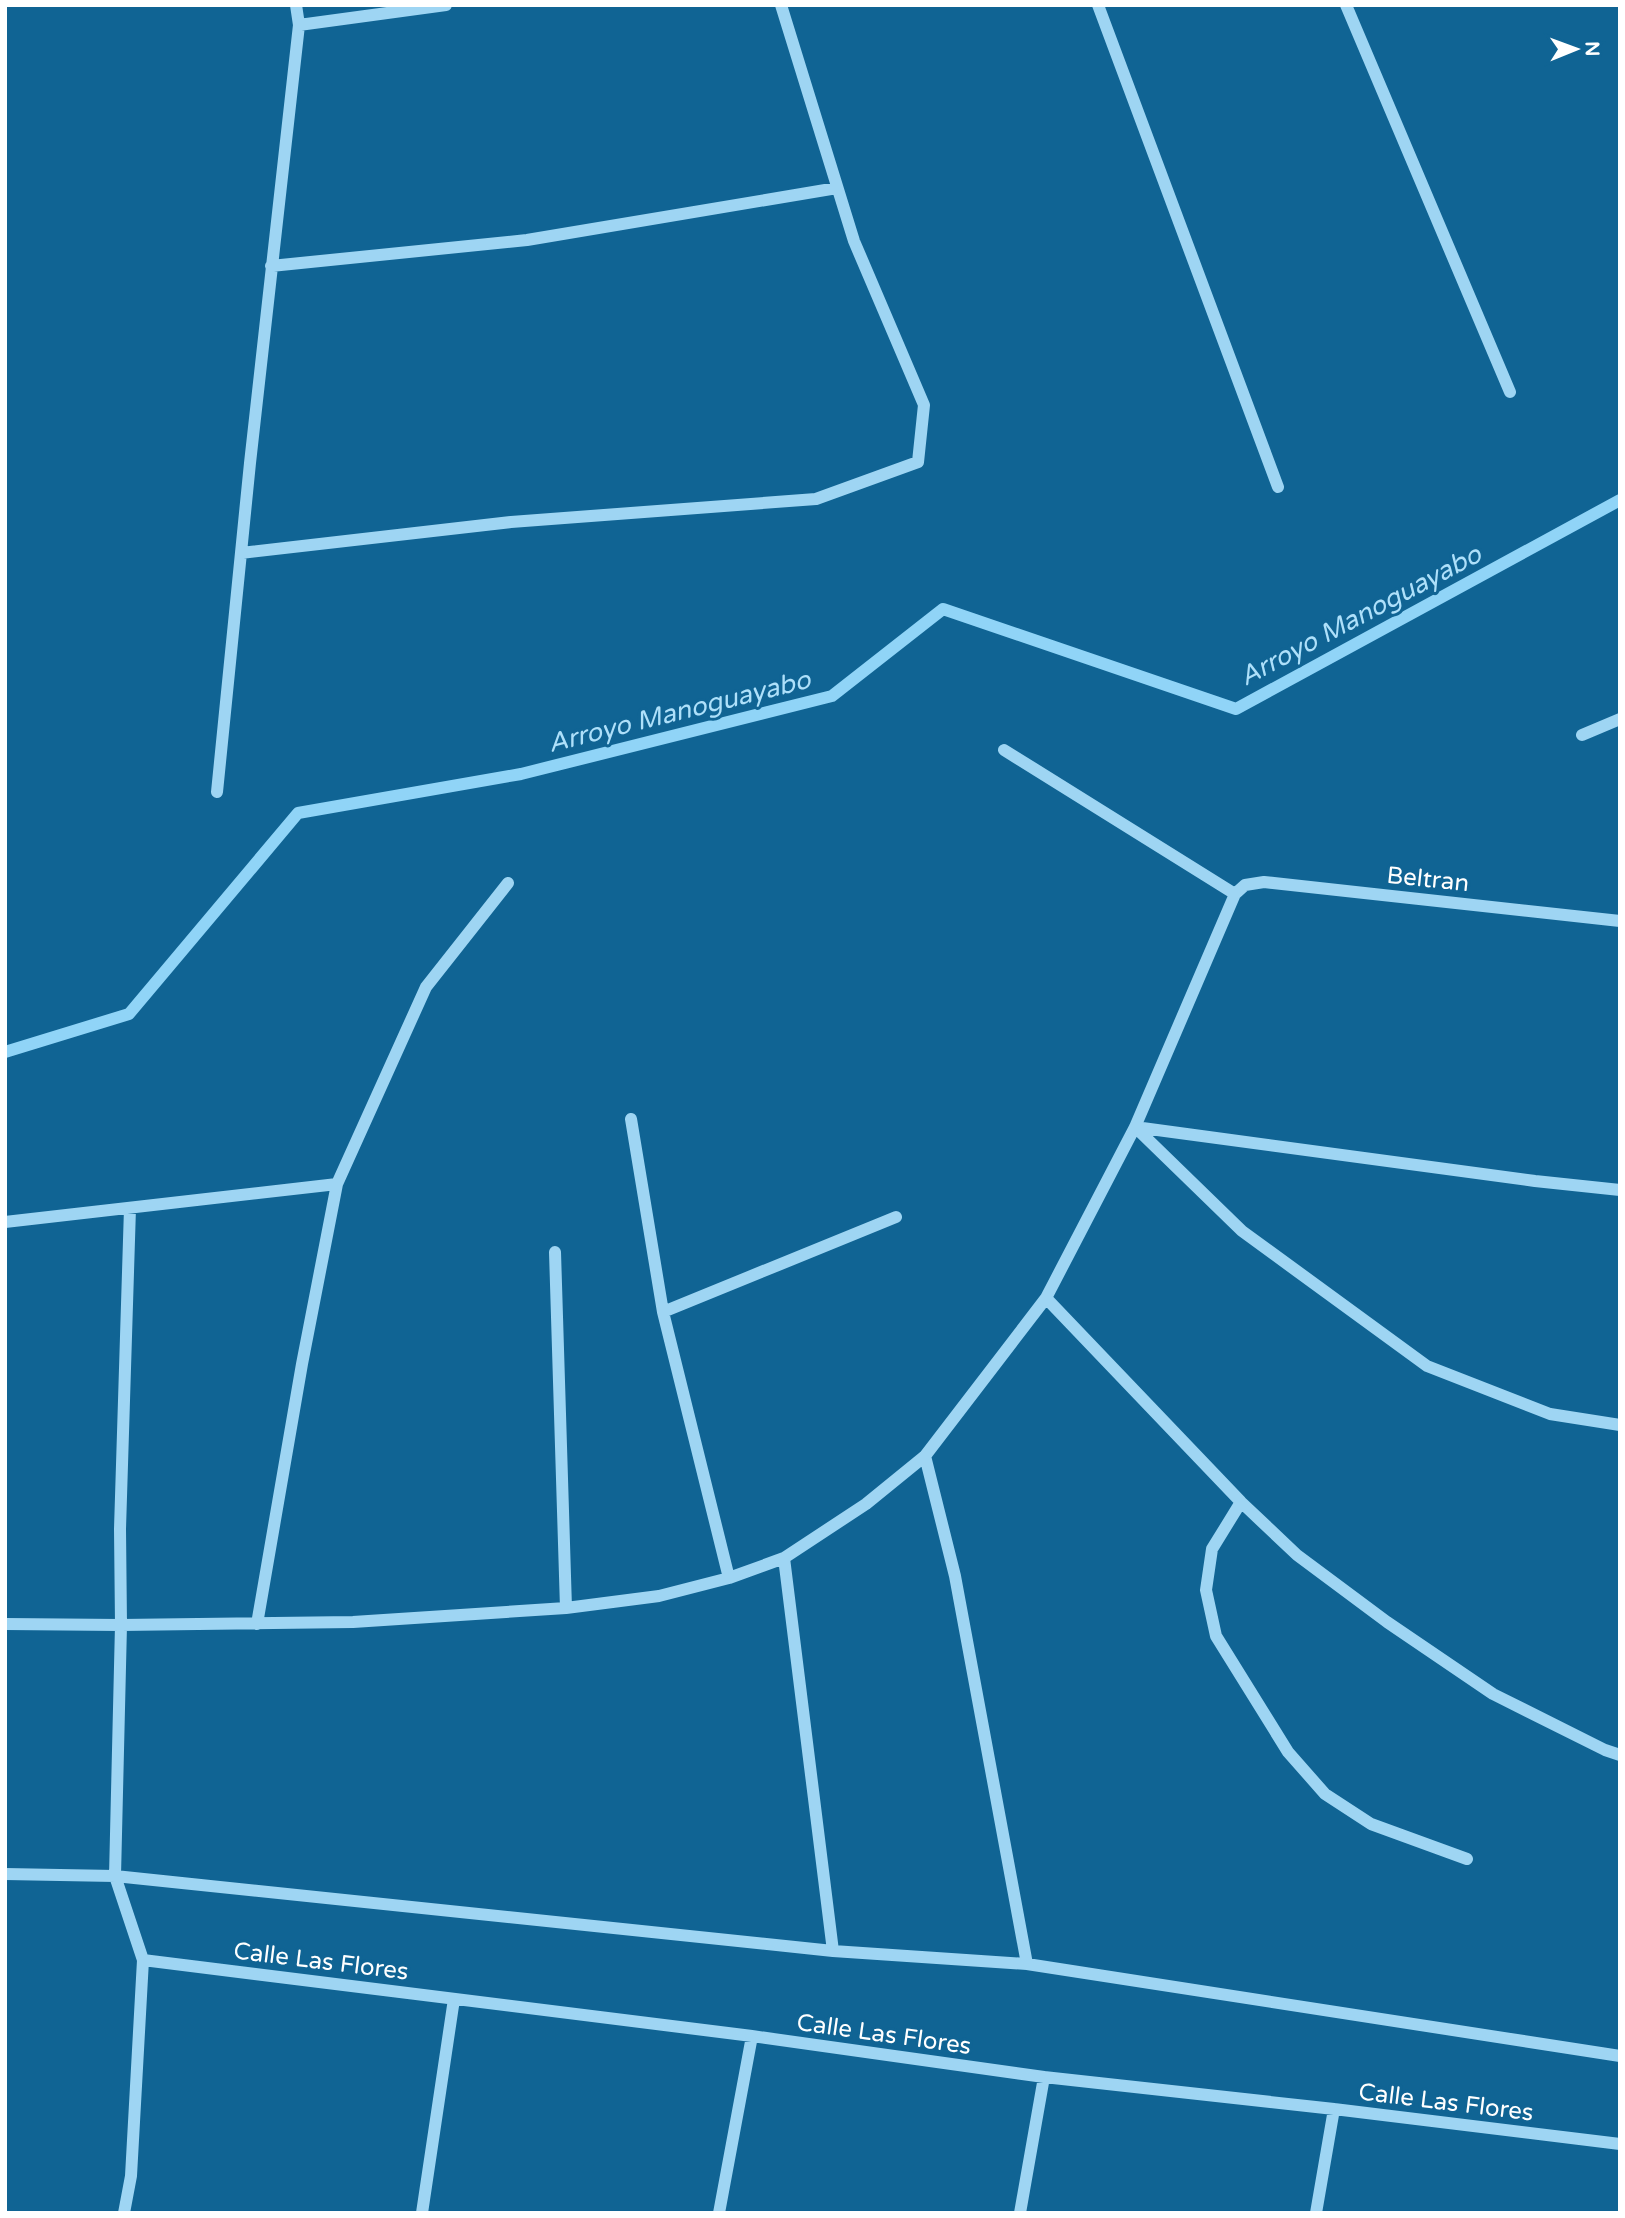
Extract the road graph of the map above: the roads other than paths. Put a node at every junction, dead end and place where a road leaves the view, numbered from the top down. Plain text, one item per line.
1 (296, 5) edge
2 (446, 5) edge
3 (781, 5) edge
4 (1098, 5) edge
5 (1346, 5) edge
6 (299, 25) junction
7 (837, 188) junction
8 (271, 267) junction
9 (1510, 392) dead end
10 (1278, 487) dead end
11 (241, 553) junction
12 (1620, 719) edge
13 (1582, 735) dead end
14 (1004, 750) dead end
15 (217, 792) dead end
16 (508, 883) dead end
17 (1235, 894) junction
18 (1620, 921) edge
19 (631, 1119) dead end
20 (1135, 1127) junction
21 (337, 1184) junction
22 (1620, 1190) edge
23 (130, 1208) junction
24 (896, 1217) dead end
25 (5, 1222) edge
26 (555, 1252) dead end
27 (1046, 1297) junction
28 (663, 1312) junction
29 (1620, 1425) edge
30 (925, 1456) junction
31 (1241, 1502) junction
32 (785, 1558) junction
33 (729, 1578) junction
34 (566, 1608) junction
35 (5, 1624) edge
36 (257, 1624) junction
37 (121, 1625) junction
38 (1620, 1755) edge
39 (1466, 1858) dead end
40 (5, 1874) edge
41 (114, 1876) junction
42 (834, 1951) junction
43 (143, 1960) junction
44 (1027, 1964) junction
45 (454, 1999) junction
46 (752, 2036) junction
47 (1620, 2056) edge
48 (1044, 2077) junction
49 (1334, 2109) junction
50 (1620, 2144) edge
51 (124, 2213) edge
52 (422, 2213) edge
53 (719, 2213) edge
54 (1020, 2213) edge
55 (1316, 2213) edge

1 - 6 street
2 - 6 street
3 - 7 street
4 - 10 street
5 - 9 street
6 - 8 street
7 - 8 street
7 - 11 street
8 - 11 street
11 - 15 street
12 - 13 street
14 - 17 street
16 - 21 street
17 - 18 street, Beltran
17 - 20 street
19 - 28 street
20 - 22 street
20 - 27 street
20 - 29 street
21 - 23 street
21 - 36 street
23 - 25 street
23 - 37 street
24 - 28 street
26 - 34 street
27 - 30 street
27 - 31 street
28 - 33 street
30 - 32 street
30 - 44 street
31 - 38 street
31 - 39 street
32 - 33 street
32 - 42 street
33 - 34 street
34 - 36 street
35 - 37 street
36 - 37 street
37 - 41 street
40 - 41 street
41 - 42 street
41 - 43 street
42 - 44 street
43 - 45 street, Calle Las Flores
43 - 51 street
44 - 47 street
45 - 46 street, Calle Las Flores
45 - 52 street
46 - 48 street, Calle Las Flores
46 - 53 street
48 - 49 street, Calle Las Flores
48 - 54 street
49 - 50 street, Calle Las Flores
49 - 55 street

